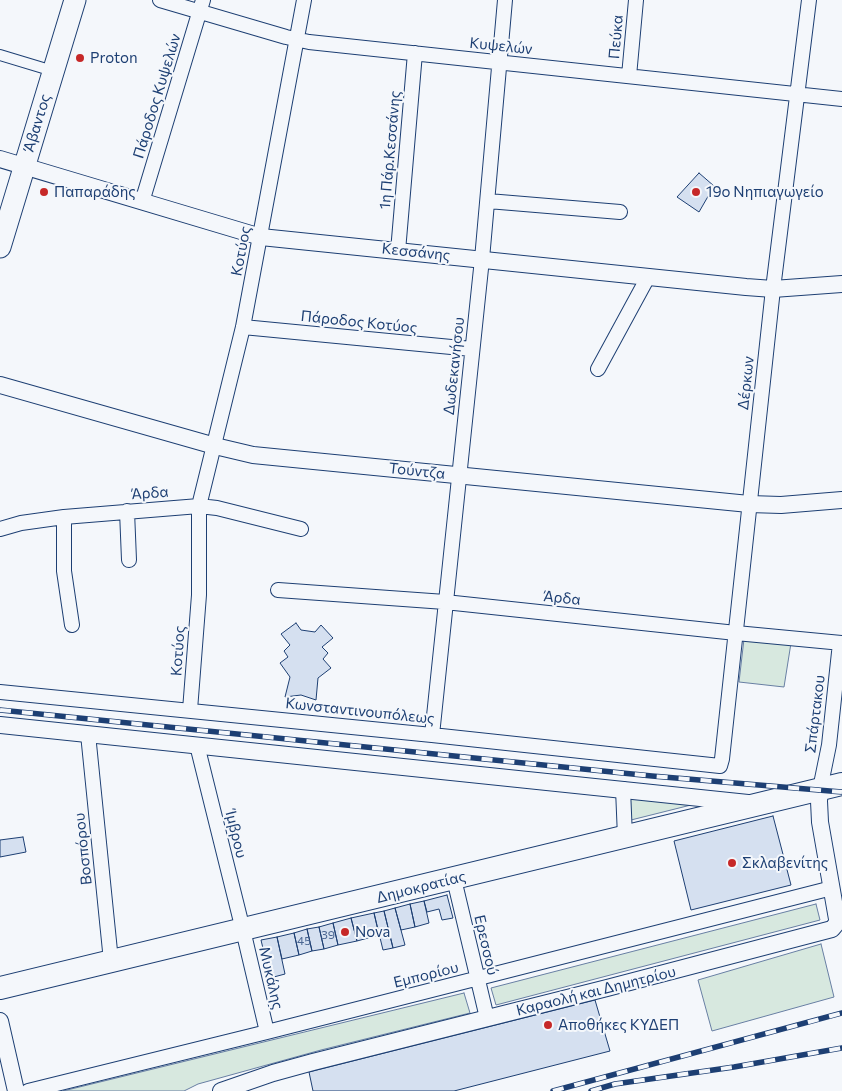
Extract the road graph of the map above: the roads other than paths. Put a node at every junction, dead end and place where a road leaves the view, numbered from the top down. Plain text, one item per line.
1 (75, 0) edge
2 (160, 0) edge
3 (304, 0) edge
4 (505, 0) edge
5 (636, 0) edge
6 (808, 0) edge
7 (201, 6) edge
8 (297, 39) junction
9 (415, 53) junction
10 (0, 55) edge
11 (500, 62) junction
12 (53, 71) junction
13 (629, 76) junction
14 (797, 94) junction
15 (842, 99) edge
16 (0, 159) edge
17 (24, 166) junction
18 (488, 201) junction
19 (142, 202) junction
20 (620, 212) dead end
21 (260, 237) junction
22 (0, 246) edge
23 (398, 250) junction
24 (482, 259) junction
25 (648, 277) junction
26 (842, 284) edge
27 (773, 289) junction
28 (243, 327) junction
29 (472, 349) junction
30 (598, 368) dead end
31 (0, 385) edge
32 (215, 446) junction
33 (458, 475) junction
34 (842, 500) edge
35 (750, 504) junction
36 (199, 506) junction
37 (127, 511) junction
38 (64, 517) junction
39 (0, 529) edge
40 (301, 529) dead end
41 (129, 560) dead end
42 (278, 590) dead end
43 (445, 602) junction
44 (72, 624) dead end
45 (736, 634) junction
46 (841, 643) edge
47 (0, 692) edge
48 (190, 710) junction
49 (0, 725) edge
50 (88, 734) junction
51 (432, 735) junction
52 (197, 745) junction
53 (717, 766) joint
54 (842, 784) edge
55 (623, 789) junction
56 (820, 789) junction
57 (760, 804) junction
58 (625, 837) junction
59 (454, 879) junction
60 (832, 888) junction
61 (243, 930) junction
62 (111, 962) junction
63 (477, 978) junction
64 (0, 988) edge
65 (487, 1018) junction
66 (0, 1021) edge
67 (267, 1032) junction
68 (16, 1091) edge
69 (28, 1091) edge
70 (221, 1091) edge

1 - 12 main road, Άβαντος
2 - 7 street, Κυψελών
3 - 8 street, Κοτύος
4 - 11 street, Δωδεκανήσου
5 - 13 street, Πεύκα
6 - 14 street, Δέρκων
7 - 8 street, Κυψελών
7 - 19 street, Πάροδος Κυψελών
8 - 9 street, Κυψελών
8 - 21 street, Κοτύος
9 - 11 street, Κυψελών
9 - 23 street, 1η Πάρ.Κεσσάνης
10 - 12 street
11 - 13 street, Κυψελών
11 - 18 street, Δωδεκανήσου
12 - 17 main road, Άβαντος
13 - 14 street, Κυψελών
14 - 15 street, Κυψελών
14 - 27 street, Δέρκων
16 - 17 street, Κεσσάνης
17 - 19 street, Κεσσάνης
17 - 22 main road, Άβαντος
18 - 20 street
18 - 24 street, Δωδεκανήσου
19 - 21 street, Κεσσάνης
21 - 23 street, Κεσσάνης
21 - 28 street, Κοτύος
23 - 24 street, Κεσσάνης
24 - 25 street, Κεσσάνης
24 - 29 street, Δωδεκανήσου
25 - 27 street, Κεσσάνης
25 - 30 street
26 - 27 street, Κεσσάνης
27 - 35 street, Δέρκων
28 - 29 street, Πάροδος Κοτύος
28 - 32 street, Κοτύος
29 - 33 street, Δωδεκανήσου
31 - 32 street, Τούντζα
32 - 33 street, Τούντζα
32 - 36 street, Κοτύος
33 - 35 street, Τούντζα
33 - 43 street, Δωδεκανήσου
34 - 35 street, Τούντζα
35 - 45 street, Δέρκων
36 - 37 street, Άρδα
36 - 40 street, Άρδα
36 - 48 street, Κοτύος
37 - 38 street, Άρδα
37 - 41 street
38 - 39 street, Άρδα
38 - 44 street
42 - 43 street, Άρδα
43 - 45 street, Άρδα
43 - 51 street, Δωδεκανήσου
45 - 46 street, Άρδα
45 - 53 street, Δέρκων
46 - 56 street, Σπάρτακου
47 - 48 street, Κωνσταντινουπόλεως
48 - 51 street, Κωνσταντινουπόλεως
49 - 50 street
50 - 52 street
50 - 62 street, Βοσπόρου
51 - 53 street, Κωνσταντινουπόλεως
52 - 55 street
52 - 61 street, Ίμβρου
54 - 56 highway, Δημοκρατίας
55 - 57 street
55 - 58 street
56 - 57 highway, Δημοκρατίας
56 - 60 street, Καραολή και Δημητρίου
57 - 58 highway, Δημοκρατίας
58 - 59 highway, Δημοκρατίας
59 - 61 highway, Δημοκρατίας
59 - 63 street, Ερεσσού
60 - 63 street, Εμπορίου
60 - 65 street, Καραολή και Δημητρίου
61 - 62 highway, Δημοκρατίας
61 - 67 street, Μυκάλης
62 - 64 highway, Δημοκρατίας
63 - 65 street, Ερεσσού
63 - 67 street, Εμπορίου
65 - 70 street, Καραολή και Δημητρίου
66 - 68 street
67 - 69 street, Εμπορίου

